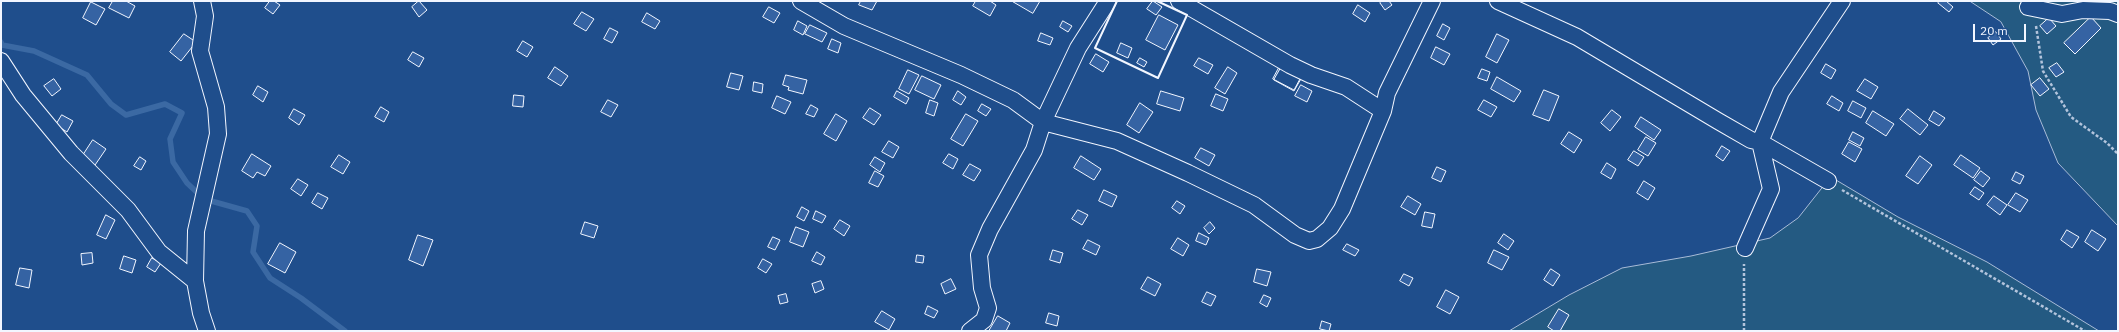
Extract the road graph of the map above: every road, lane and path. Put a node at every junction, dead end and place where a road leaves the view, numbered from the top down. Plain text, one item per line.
1 (202, 1) edge
2 (801, 1) edge
3 (1108, 1) edge
4 (1179, 1) edge
5 (1432, 1) edge
6 (1498, 1) edge
7 (1842, 1) edge
8 (2028, 7) joint
9 (2118, 14) edge
10 (1, 61) edge
11 (1383, 111) junction
12 (1043, 122) junction
13 (1760, 142) junction
14 (2118, 154) edge
15 (1828, 181) joint
16 (1745, 248) joint
17 (195, 281) junction
18 (2083, 330) edge
19 (207, 331) edge
20 (970, 331) edge
21 (1744, 331) edge

1 - 17 street
2 - 12 street
3 - 12 street
4 - 11 street
5 - 11 street
6 - 13 street
7 - 13 street
8 - 9 street
8 - 14 path
10 - 17 street
11 - 12 street
12 - 20 street
13 - 15 street
13 - 16 street
15 - 18 path
16 - 21 path
17 - 19 street

